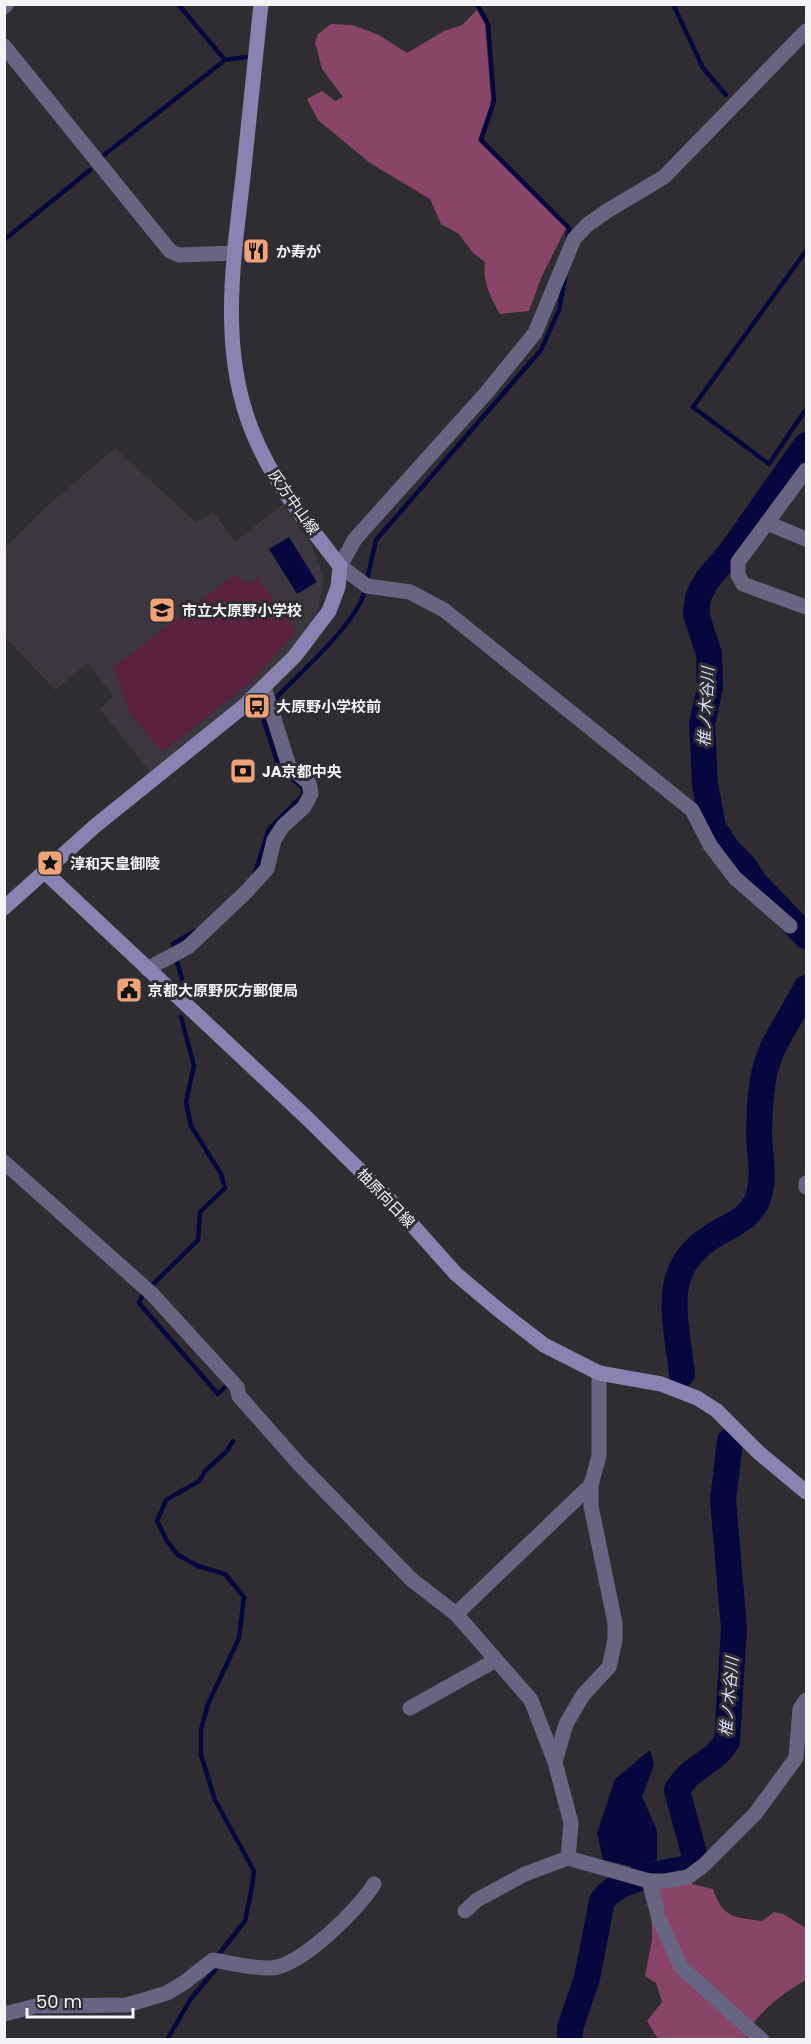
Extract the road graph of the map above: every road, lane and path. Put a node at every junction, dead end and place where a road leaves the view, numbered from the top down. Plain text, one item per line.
1 (261, 4) edge
2 (807, 30) edge
3 (4, 46) edge
4 (234, 253) junction
5 (807, 470) edge
6 (767, 523) junction
7 (807, 539) edge
8 (340, 566) junction
9 (807, 607) edge
10 (264, 687) junction
11 (46, 873) junction
12 (4, 908) edge
13 (790, 926) dead end
14 (147, 969) junction
15 (4, 1162) edge
16 (599, 1373) junction
17 (591, 1485) junction
18 (807, 1492) edge
19 (456, 1614) junction
20 (496, 1660) junction
21 (807, 1700) edge
22 (410, 1708) dead end
23 (555, 1762) junction
24 (568, 1858) junction
25 (642, 1879) junction
26 (374, 1884) dead end
27 (465, 1911) dead end
28 (4, 2014) edge
29 (762, 2040) edge

1 - 4 main road, 灰方中山線
2 - 8 street
3 - 4 street
4 - 8 main road, 灰方中山線
5 - 6 street
6 - 7 street
6 - 9 street
8 - 10 main road
8 - 13 street
10 - 11 main road
10 - 14 street
11 - 12 main road
11 - 14 main road, 柚原向日線
14 - 16 main road, 柚原向日線
15 - 19 street
16 - 17 street
16 - 18 main road, 柚原向日線
17 - 19 street
17 - 23 street
19 - 20 street
20 - 22 street
20 - 23 street
21 - 25 street
23 - 24 street
24 - 25 street
24 - 27 street
25 - 29 street
26 - 28 street

